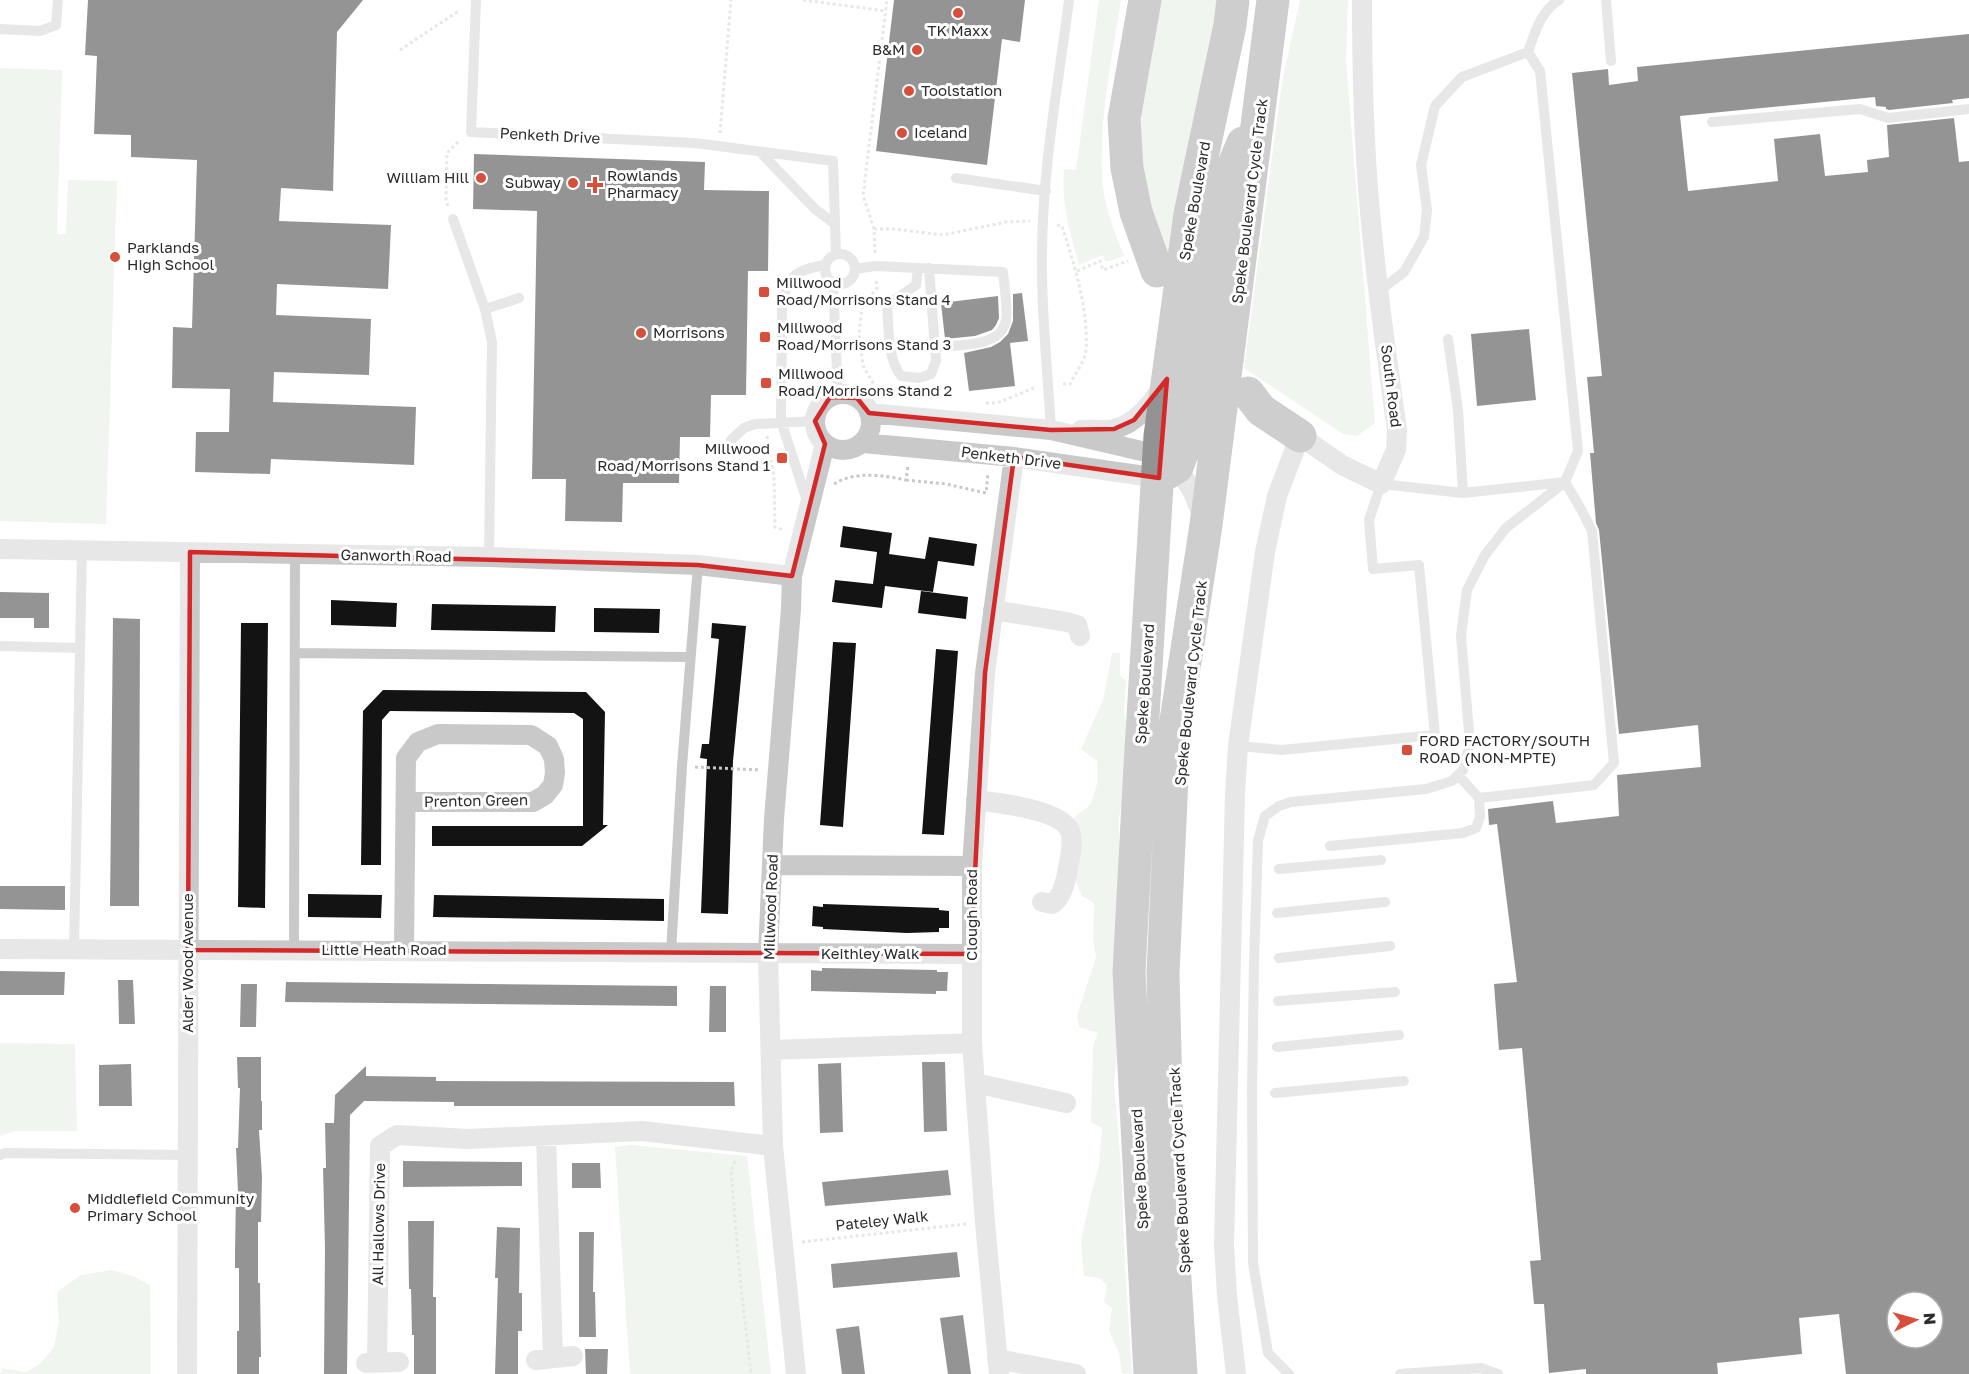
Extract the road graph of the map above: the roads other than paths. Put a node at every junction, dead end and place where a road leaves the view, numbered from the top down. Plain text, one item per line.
1 (58, 0) edge
2 (476, 0) edge
3 (1069, 0) edge
4 (1145, 0) edge
5 (1233, 0) edge
6 (1273, 0) edge
7 (1362, 0) edge
8 (1559, 0) edge
9 (1606, 0) edge
10 (0, 29) edge
11 (1528, 52) junction
12 (1611, 62) dead end
13 (1259, 106) junction
14 (1969, 109) edge
15 (1712, 122) dead end
16 (760, 152) junction
17 (956, 178) dead end
18 (1046, 190) junction
19 (453, 219) road end
20 (835, 224) junction
21 (836, 254) junction
22 (1152, 260) road end
23 (825, 265) junction
24 (924, 268) junction
25 (855, 269) junction
26 (833, 282) junction
27 (1378, 292) junction
28 (519, 298) dead end
29 (485, 309) junction
30 (1448, 339) dead end
31 (935, 347) junction
32 (1167, 379) junction
33 (1248, 393) dead end
34 (838, 395) junction
35 (869, 413) junction
36 (781, 421) junction
37 (815, 421) junction
38 (1051, 430) junction
39 (1300, 436) junction
40 (731, 440) dead end
41 (862, 443) junction
42 (825, 444) junction
43 (1014, 457) junction
44 (1165, 467) junction
45 (1565, 482) junction
46 (1381, 484) junction
47 (1463, 493) junction
48 (809, 508) junction
49 (1206, 525) junction
50 (0, 549) edge
51 (82, 550) junction
52 (190, 552) junction
53 (296, 555) junction
54 (489, 557) junction
55 (698, 565) junction
56 (792, 576) junction
57 (993, 610) junction
58 (1080, 636) dead end
59 (0, 646) edge
60 (80, 648) junction
61 (295, 653) junction
62 (690, 657) junction
63 (1238, 746) junction
64 (1458, 775) junction
65 (1479, 798) junction
66 (976, 800) junction
67 (406, 802) junction
68 (1330, 846) dead end
69 (1381, 860) dead end
70 (772, 865) junction
71 (972, 866) junction
72 (1279, 869) dead end
73 (1042, 902) dead end
74 (1385, 902) dead end
75 (1277, 913) dead end
76 (1390, 946) dead end
77 (0, 949) edge
78 (74, 950) junction
79 (188, 950) junction
80 (294, 950) junction
81 (404, 950) junction
82 (671, 952) junction
83 (768, 954) junction
84 (971, 954) junction
85 (1279, 958) dead end
86 (1395, 992) dead end
87 (1278, 1001) dead end
88 (1399, 1035) dead end
89 (972, 1043) junction
90 (1277, 1047) dead end
91 (771, 1050) junction
92 (1404, 1081) dead end
93 (975, 1083) junction
94 (1275, 1093) dead end
95 (1066, 1103) dead end
96 (546, 1137) junction
97 (773, 1146) junction
98 (0, 1155) edge
99 (187, 1155) junction
100 (554, 1358) dead end
101 (399, 1362) dead end
102 (998, 1367) edge
103 (187, 1374) edge
104 (796, 1374) edge
105 (1076, 1374) edge
106 (1150, 1374) edge
107 (1181, 1374) edge
108 (1236, 1374) edge
109 (1289, 1374) edge
110 (1400, 1374) edge
111 (1498, 1374) edge

1 - 10 lane
2 - 16 lane, Penketh Drive
3 - 18 lane
4 - 22 highway
5 - 32 highway, Speke Boulevard
6 - 13 highway, Speke Boulevard
7 - 27 street, South Road
8 - 11 lane
9 - 12 lane
11 - 27 lane
11 - 45 lane
13 - 44 highway
13 - 49 highway, Speke Boulevard
14 - 15 lane
16 - 20 lane
16 - 20 lane, Penketh Drive
17 - 18 lane
18 - 38 lane
19 - 29 lane
20 - 21 lane, Penketh Drive
21 - 23 lane
21 - 25 lane
23 - 26 lane
23 - 36 lane
24 - 25 lane
24 - 31 lane
24 - 31 lane
24 - 31 lane
25 - 26 lane
26 - 34 lane
27 - 46 street, South Road
28 - 29 lane
29 - 54 lane
30 - 47 lane
32 - 38 street, Penketh Drive
32 - 44 highway, Speke Boulevard
33 - 39 highway
34 - 35 street
34 - 37 street
35 - 38 street, Penketh Drive
35 - 41 street
36 - 37 lane
36 - 40 lane
36 - 48 lane
37 - 42 street
38 - 44 street, Penketh Drive
39 - 46 street
39 - 63 street
41 - 42 street, Penketh Drive
41 - 43 street, Penketh Drive
42 - 48 street, Millwood Road
43 - 44 street, Penketh Drive
43 - 57 street, Clough Road
44 - 49 street
44 - 106 highway, Speke Boulevard
45 - 47 lane
45 - 64 lane
45 - 65 lane
46 - 47 lane
46 - 63 lane, South Road
48 - 56 street, Millwood Road
49 - 107 highway, Speke Boulevard
50 - 51 street, Ganworth Road
51 - 52 street, Ganworth Road
51 - 60 lane
52 - 53 street, Ganworth Road
52 - 79 street, Alder Wood Avenue
53 - 54 street, Ganworth Road
53 - 61 lane
54 - 55 street, Ganworth Road
55 - 56 street, Ganworth Road
55 - 62 lane
56 - 70 street, Millwood Road
57 - 58 street
57 - 66 street, Clough Road
59 - 60 lane
60 - 78 lane
61 - 62 lane
61 - 80 lane
62 - 82 lane
63 - 108 street
64 - 65 lane
64 - 109 lane
65 - 68 lane
66 - 71 street, Clough Road
66 - 73 street
67 - 67 street, Prenton Green
67 - 81 street, Prenton Green
69 - 72 lane
70 - 71 street
70 - 83 street, Millwood Road
71 - 84 street, Clough Road
74 - 75 lane
76 - 85 lane
77 - 78 street, Little Heath Road
78 - 79 street, Little Heath Road
79 - 80 street, Little Heath Road
79 - 99 street, Alder Wood Avenue
80 - 81 street, Little Heath Road
81 - 82 street, Little Heath Road
82 - 83 street, Little Heath Road
83 - 84 street, Keithley Walk
83 - 91 street, Millwood Road
84 - 89 street, Clough Road
86 - 87 lane
88 - 90 lane
89 - 91 street
89 - 93 street, Clough Road
91 - 97 street, Millwood Road
92 - 94 lane
93 - 95 street
93 - 102 street, Clough Road
96 - 97 street, All Hallows Drive
96 - 100 street
96 - 101 street, All Hallows Drive
97 - 104 street, Millwood Road
98 - 99 lane
99 - 103 street, Alder Wood Avenue
102 - 105 street
110 - 111 lane

